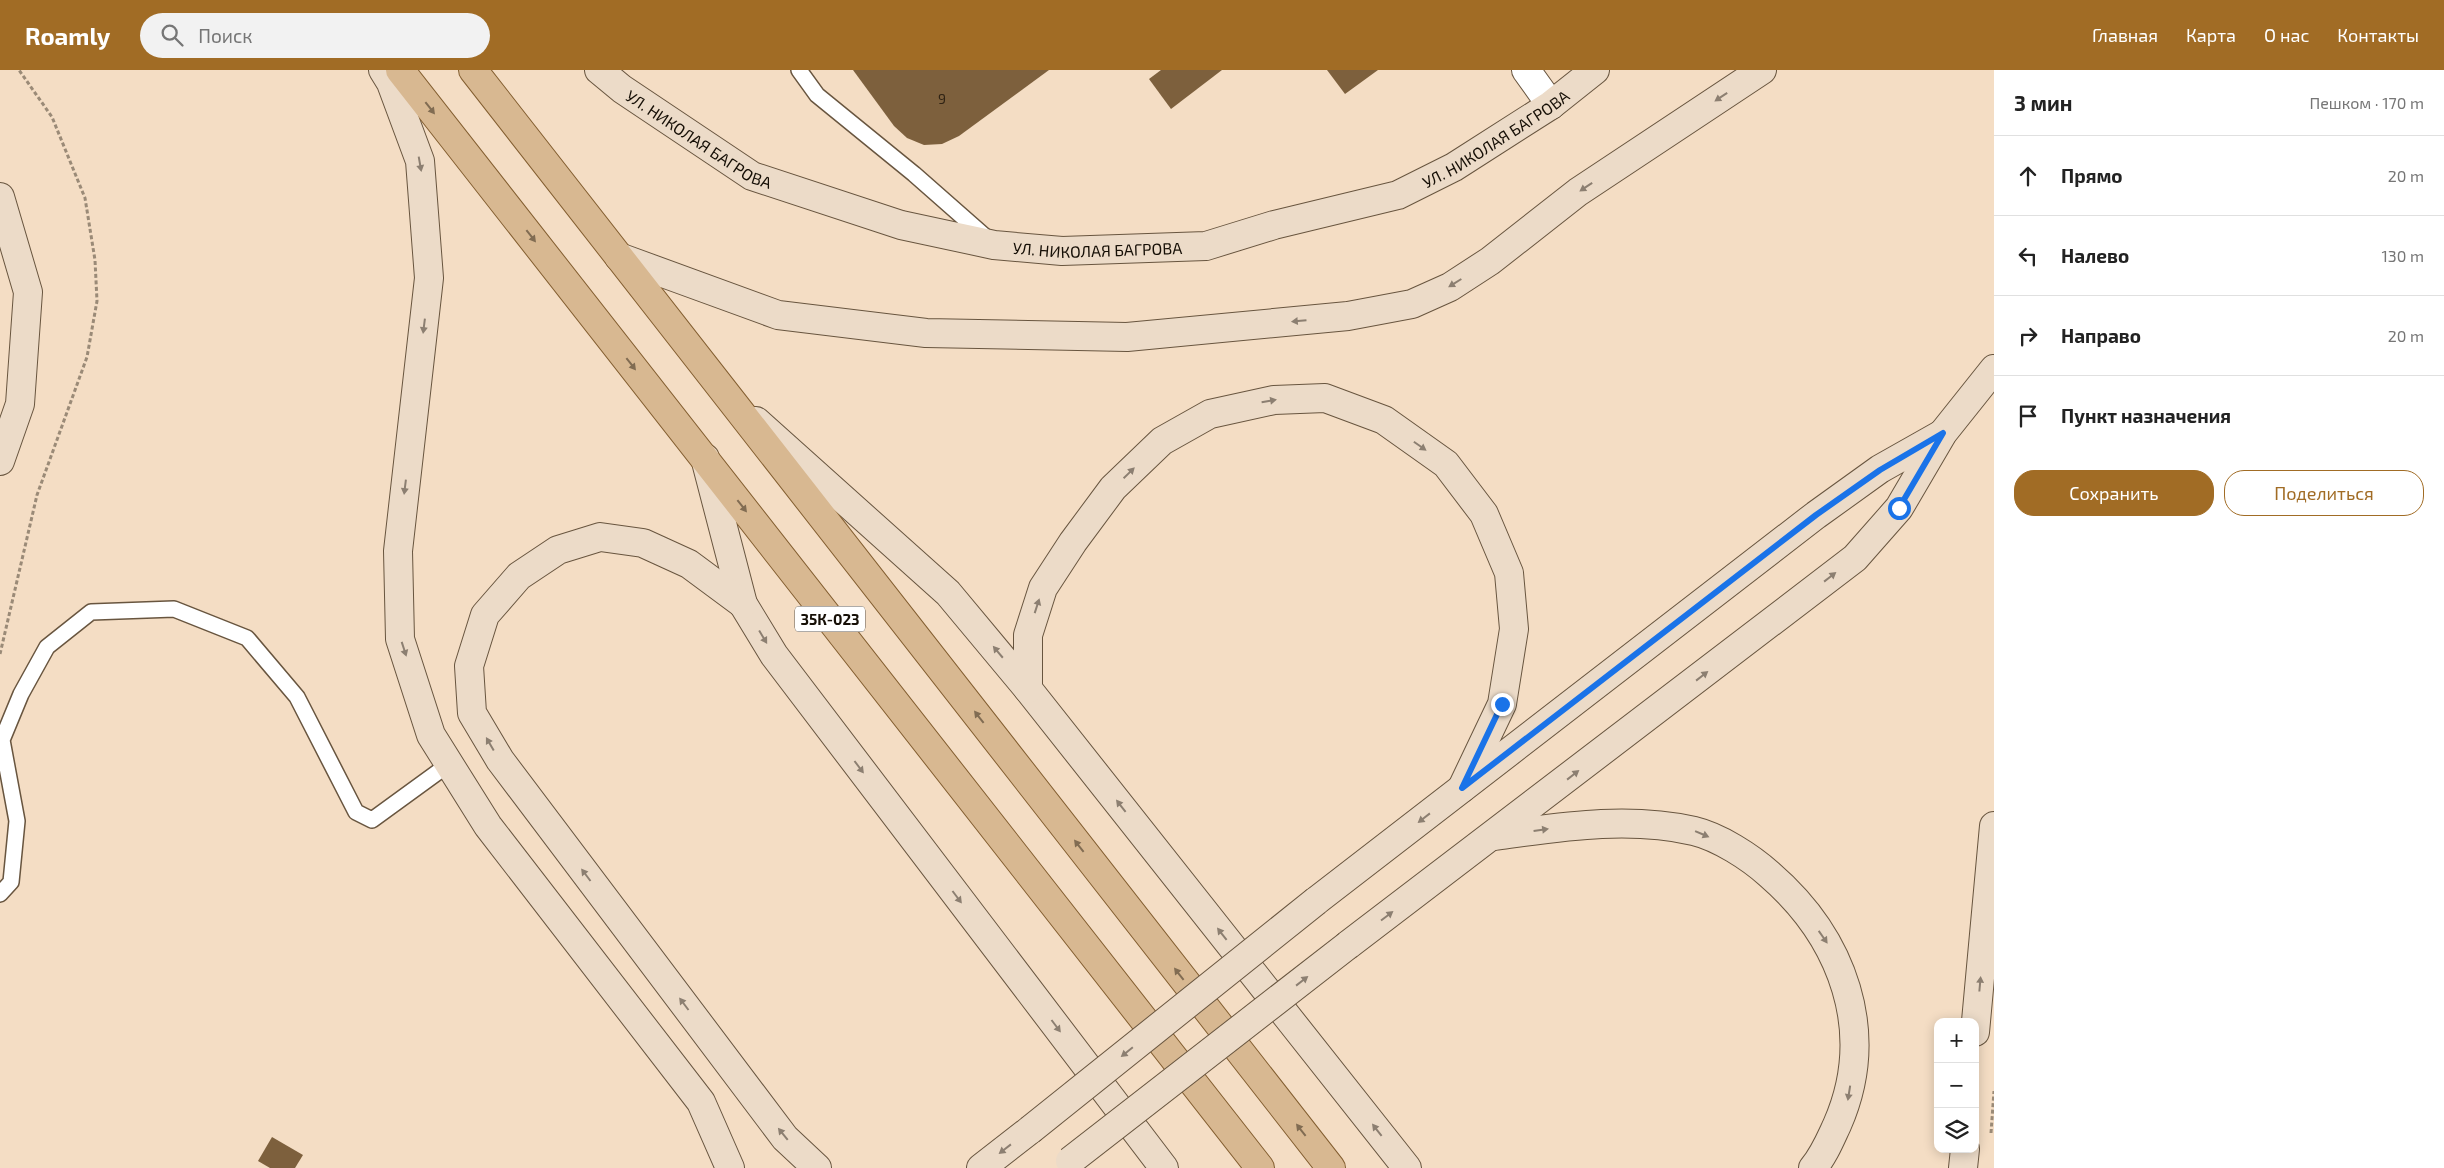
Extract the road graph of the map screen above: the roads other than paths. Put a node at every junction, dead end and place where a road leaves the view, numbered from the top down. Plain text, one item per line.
1 (383, 70) edge
2 (400, 70) edge
3 (473, 70) edge
4 (599, 70) edge
5 (799, 70) edge
6 (1526, 70) edge
7 (1596, 70) edge
8 (1762, 70) edge
9 (1551, 105) junction
10 (0, 197) edge
11 (994, 245) junction
12 (619, 257) junction
13 (1994, 370) edge
14 (729, 396) junction
15 (1943, 433) junction
16 (704, 458) junction
17 (0, 461) edge
18 (743, 604) junction
19 (1028, 688) junction
20 (449, 764) junction
21 (1462, 788) junction
22 (1994, 826) edge
23 (1493, 837) junction
24 (0, 894) edge
25 (1976, 1018) edge
26 (1965, 1153) edge
27 (1066, 1165) edge
28 (730, 1168) edge
29 (817, 1168) edge
30 (980, 1168) edge
31 (1164, 1168) edge
32 (1260, 1168) edge
33 (1331, 1168) edge
34 (1407, 1168) edge
35 (1813, 1168) edge
36 (1963, 1168) edge

1 -> 20 main road
2 -> 16 main road, 35К-023
3 - 12 main road, 35К-023
4 - 11 main road, УЛ. НИКОЛАЯ БАГРОВА
5 - 11 lane
6 - 9 street
7 - 9 main road, УЛ. НИКОЛАЯ БАГРОВА
8 -> 12 main road
9 - 11 main road, УЛ. НИКОЛАЯ БАГРОВА
10 - 17 main road
12 - 14 main road, 35К-023
13 - 15 main road
19 -> 14 main road
33 -> 14 main road, 35К-023
15 - 21 main road
23 -> 15 main road
16 - 18 main road
16 -> 32 main road, 35К-023
29 -> 18 main road
18 -> 31 main road
19 -> 21 main road
34 -> 19 main road
20 - 24 lane
20 - 28 main road
21 -> 30 main road, bridge
25 -> 22 main road
27 -> 23 main road, bridge
23 -> 35 main road
26 - 36 main road

